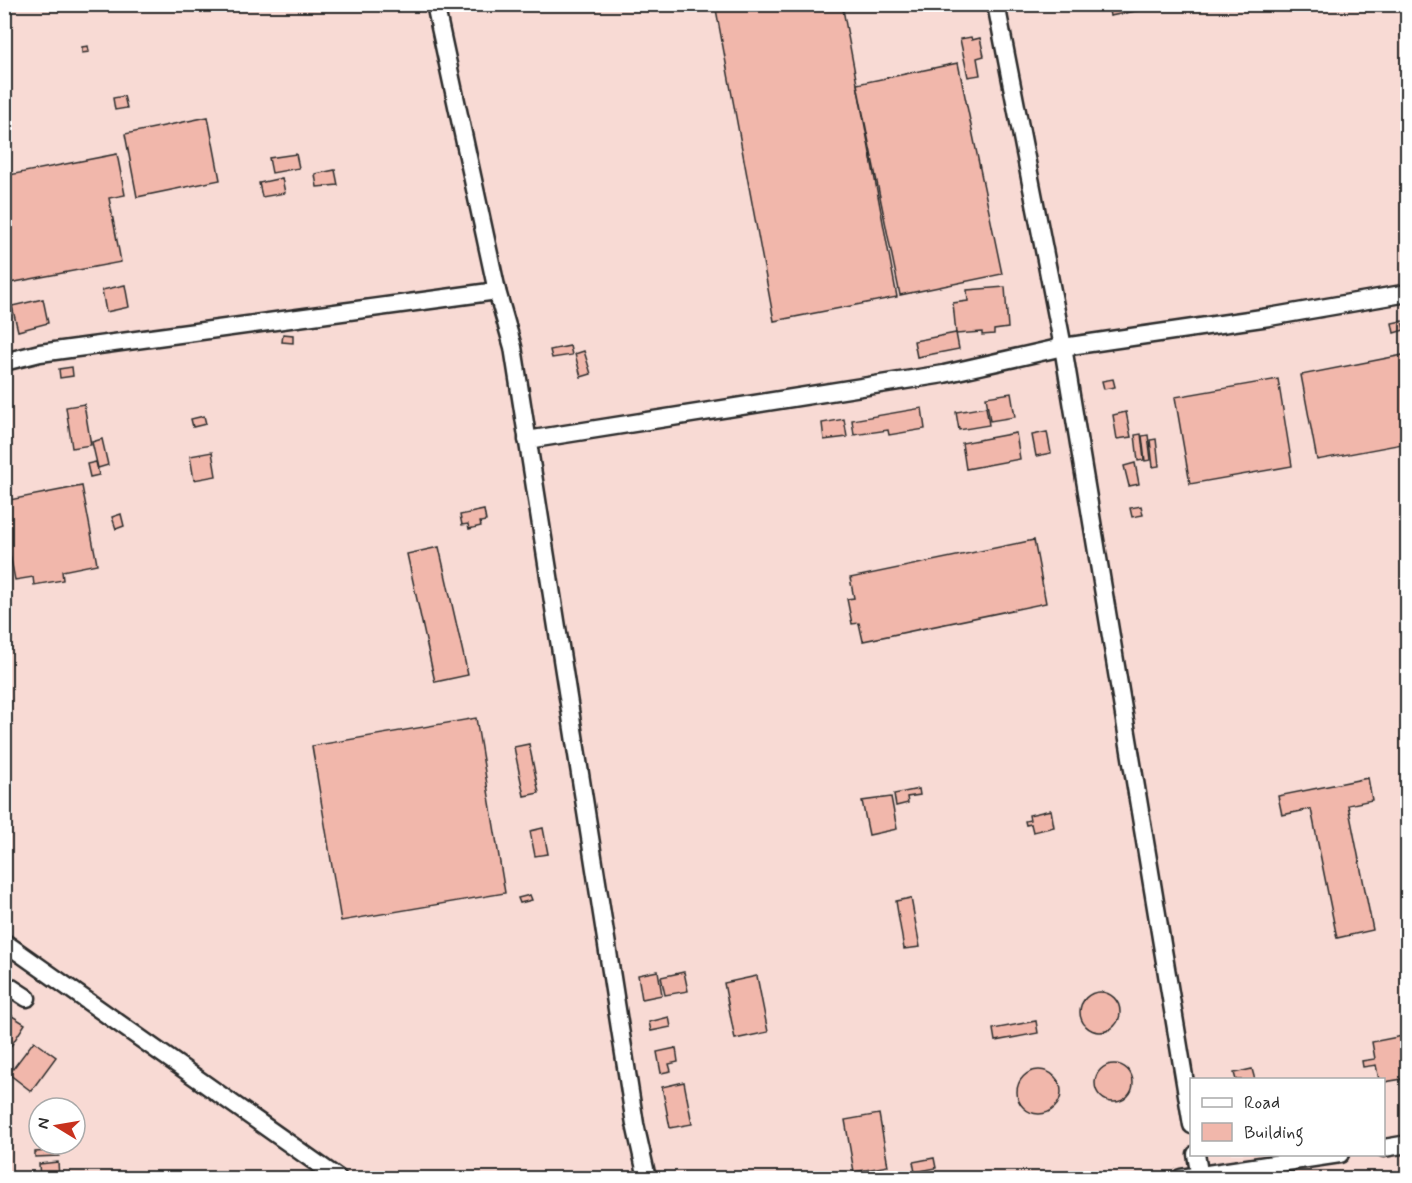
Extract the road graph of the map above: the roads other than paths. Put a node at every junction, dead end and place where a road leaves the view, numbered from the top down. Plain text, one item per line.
1 (435, 4) edge
2 (996, 4) edge
3 (497, 291) junction
4 (1407, 293) edge
5 (1063, 348) junction
6 (4, 362) edge
7 (527, 440) junction
8 (4, 942) edge
9 (4, 983) edge
10 (27, 998) dead end
11 (1190, 1119) edge
12 (1407, 1144) edge
13 (1385, 1148) edge
14 (1196, 1156) edge
15 (1334, 1156) edge
16 (1200, 1177) edge
17 (338, 1179) edge
18 (647, 1179) edge
19 (1181, 1179) edge

1 - 3 lane
2 - 5 lane
3 - 6 lane
3 - 7 lane
4 - 5 lane
5 - 7 lane
5 - 11 lane
7 - 18 lane
8 - 17 lane
9 - 10 lane
12 - 13 lane
14 - 16 lane
15 - 16 lane
16 - 19 lane

